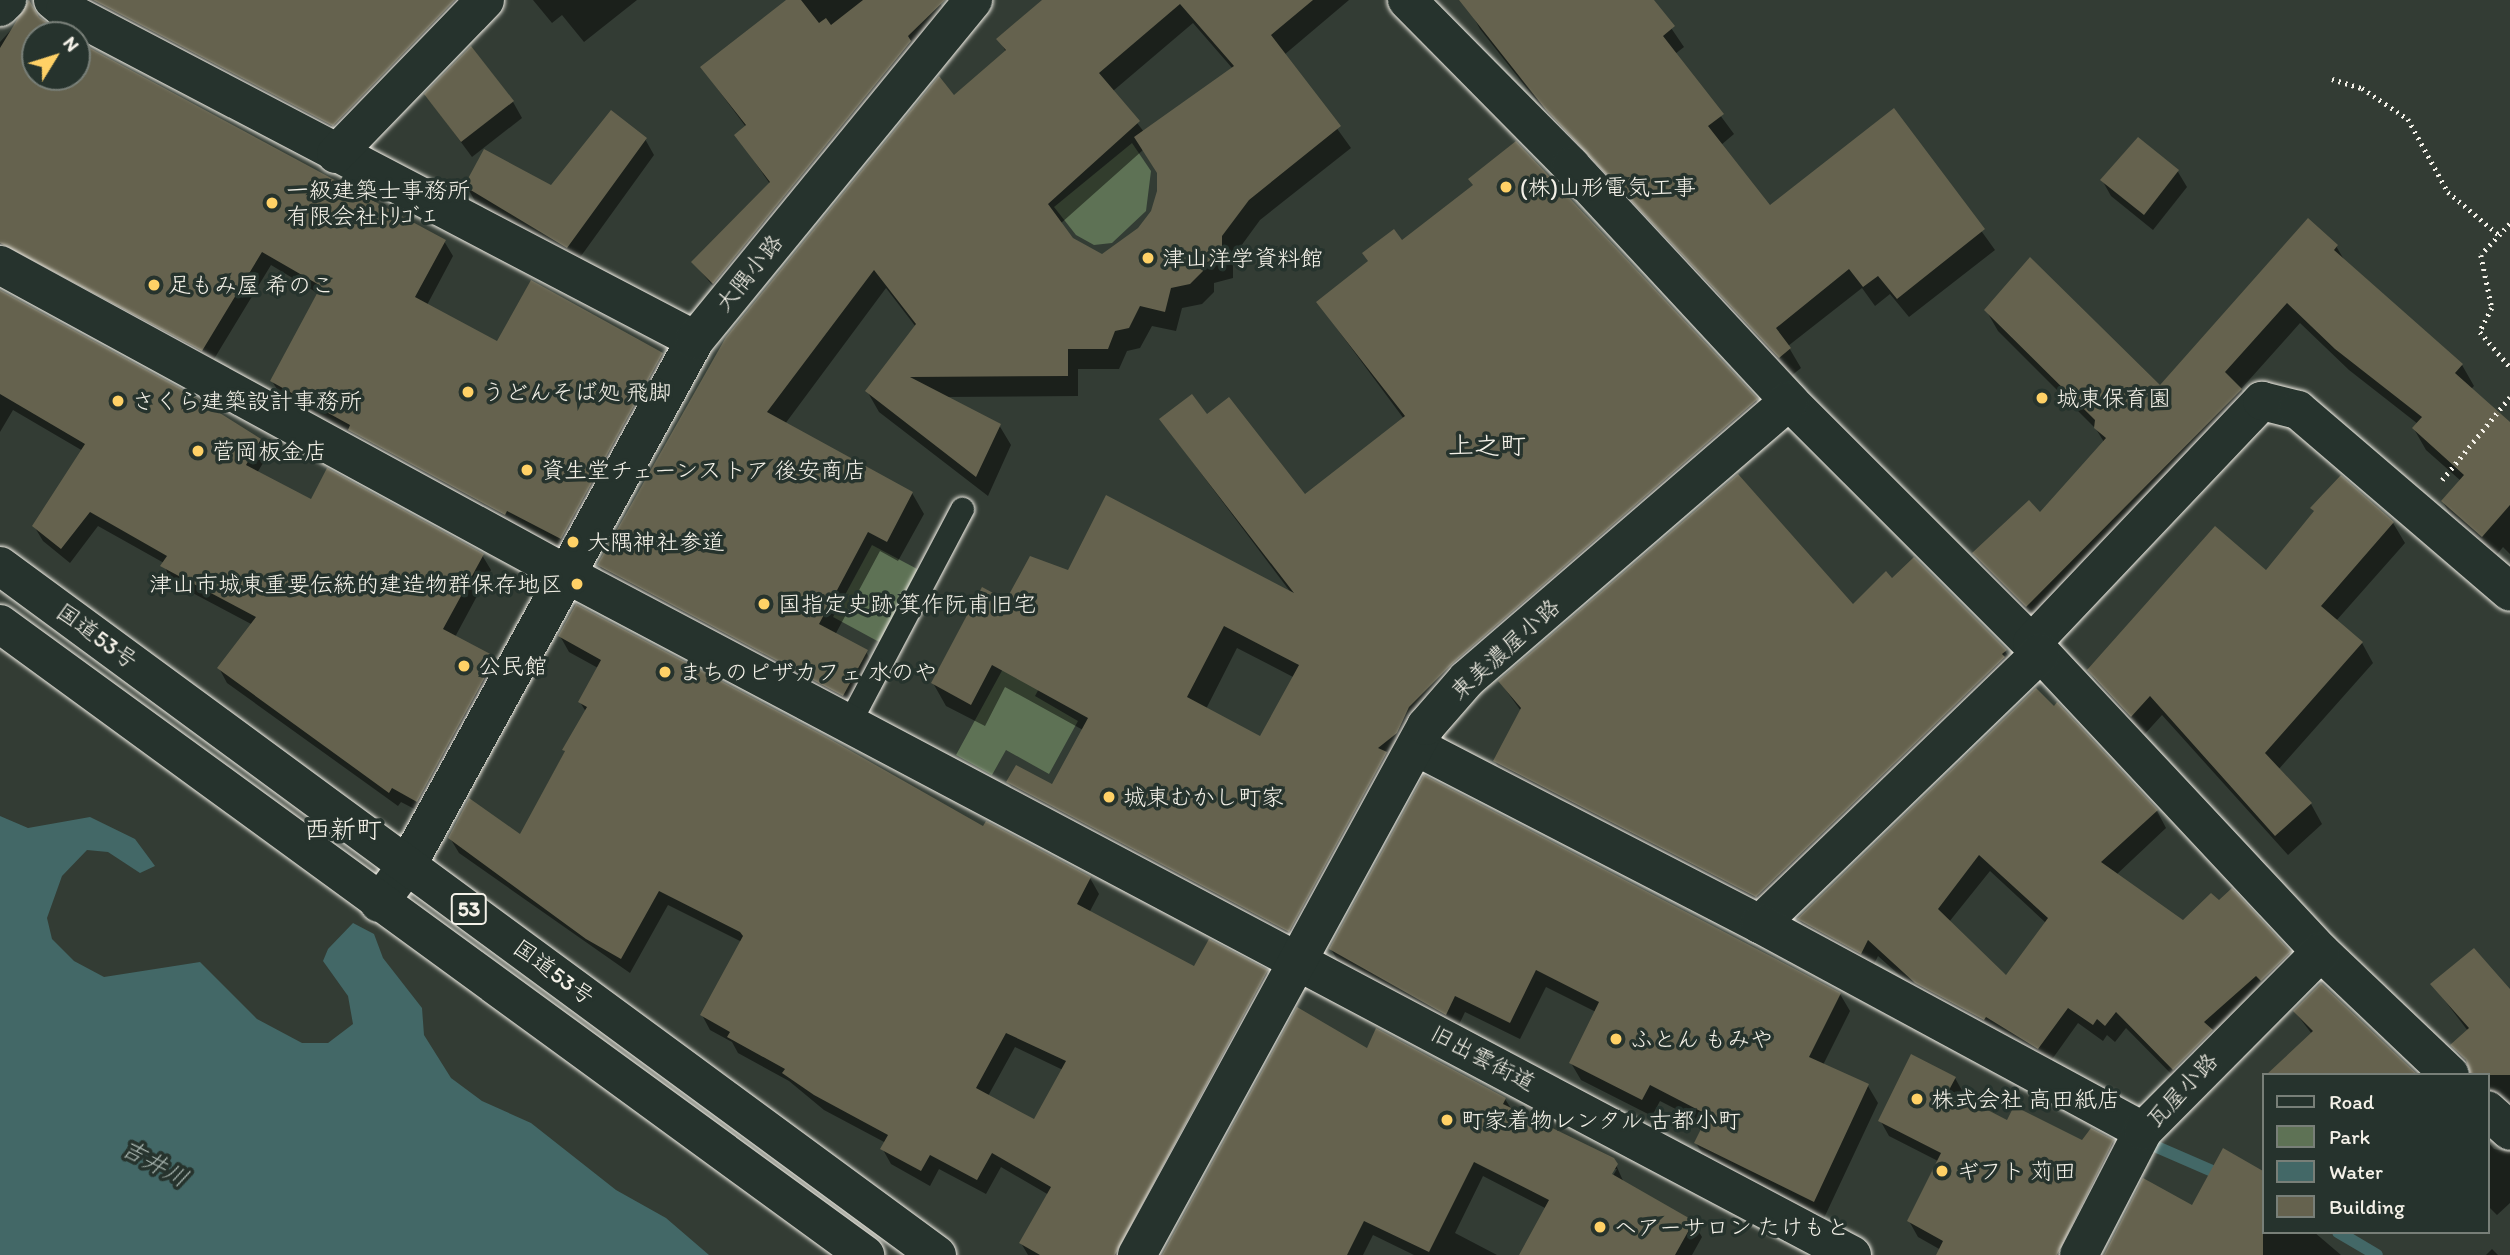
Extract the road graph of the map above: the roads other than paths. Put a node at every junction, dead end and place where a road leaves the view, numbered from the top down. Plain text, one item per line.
1 (7, 0) edge
2 (53, 0) edge
3 (485, 0) edge
4 (973, 0) edge
5 (1407, 0) edge
6 (0, 7) edge
7 (336, 154) junction
8 (0, 265) edge
9 (695, 341) junction
10 (1789, 401) junction
11 (962, 509) dead end
12 (0, 566) edge
13 (568, 575) junction
14 (2510, 592) edge
15 (0, 624) edge
16 (2037, 648) junction
17 (850, 721) junction
18 (1417, 747) junction
19 (408, 864) junction
20 (379, 903) junction
21 (1760, 924) junction
22 (2321, 952) junction
23 (1300, 960) junction
24 (2448, 1073) edge
25 (2489, 1112) edge
26 (2143, 1131) junction
27 (2510, 1131) edge
28 (865, 1255) edge
29 (937, 1255) edge
30 (1137, 1255) edge
31 (1852, 1255) edge
32 (2078, 1255) edge

1 - 6 main road
2 - 7 main road
3 - 7 main road
4 - 9 main road, 大隅小路
5 - 10 main road
7 - 9 main road
8 - 13 main road, 旧出雲街道
9 - 13 main road, 大隅小路
10 - 16 main road
10 - 18 main road, 東美濃屋小路
11 - 17 lane
12 - 19 main road, 国道53号 / 53
13 - 17 main road, 旧出雲街道
13 - 19 main road, 大隅小路
14 - 16 main road
15 - 20 main road, 国道53号 / 53
16 - 21 main road
16 - 22 main road
17 - 23 main road, 旧出雲街道
18 - 21 main road
18 - 23 main road, 東美濃屋小路
19 - 20 main road, 大隅小路
19 - 29 main road, 国道53号 / 53
20 - 28 main road, 国道53号 / 53
21 - 26 main road
22 - 24 main road
22 - 26 main road, 瓦屋小路
23 - 30 main road, 東美濃屋小路
23 - 31 main road, 旧出雲街道
25 - 27 main road
26 - 32 main road, 瓦屋小路

